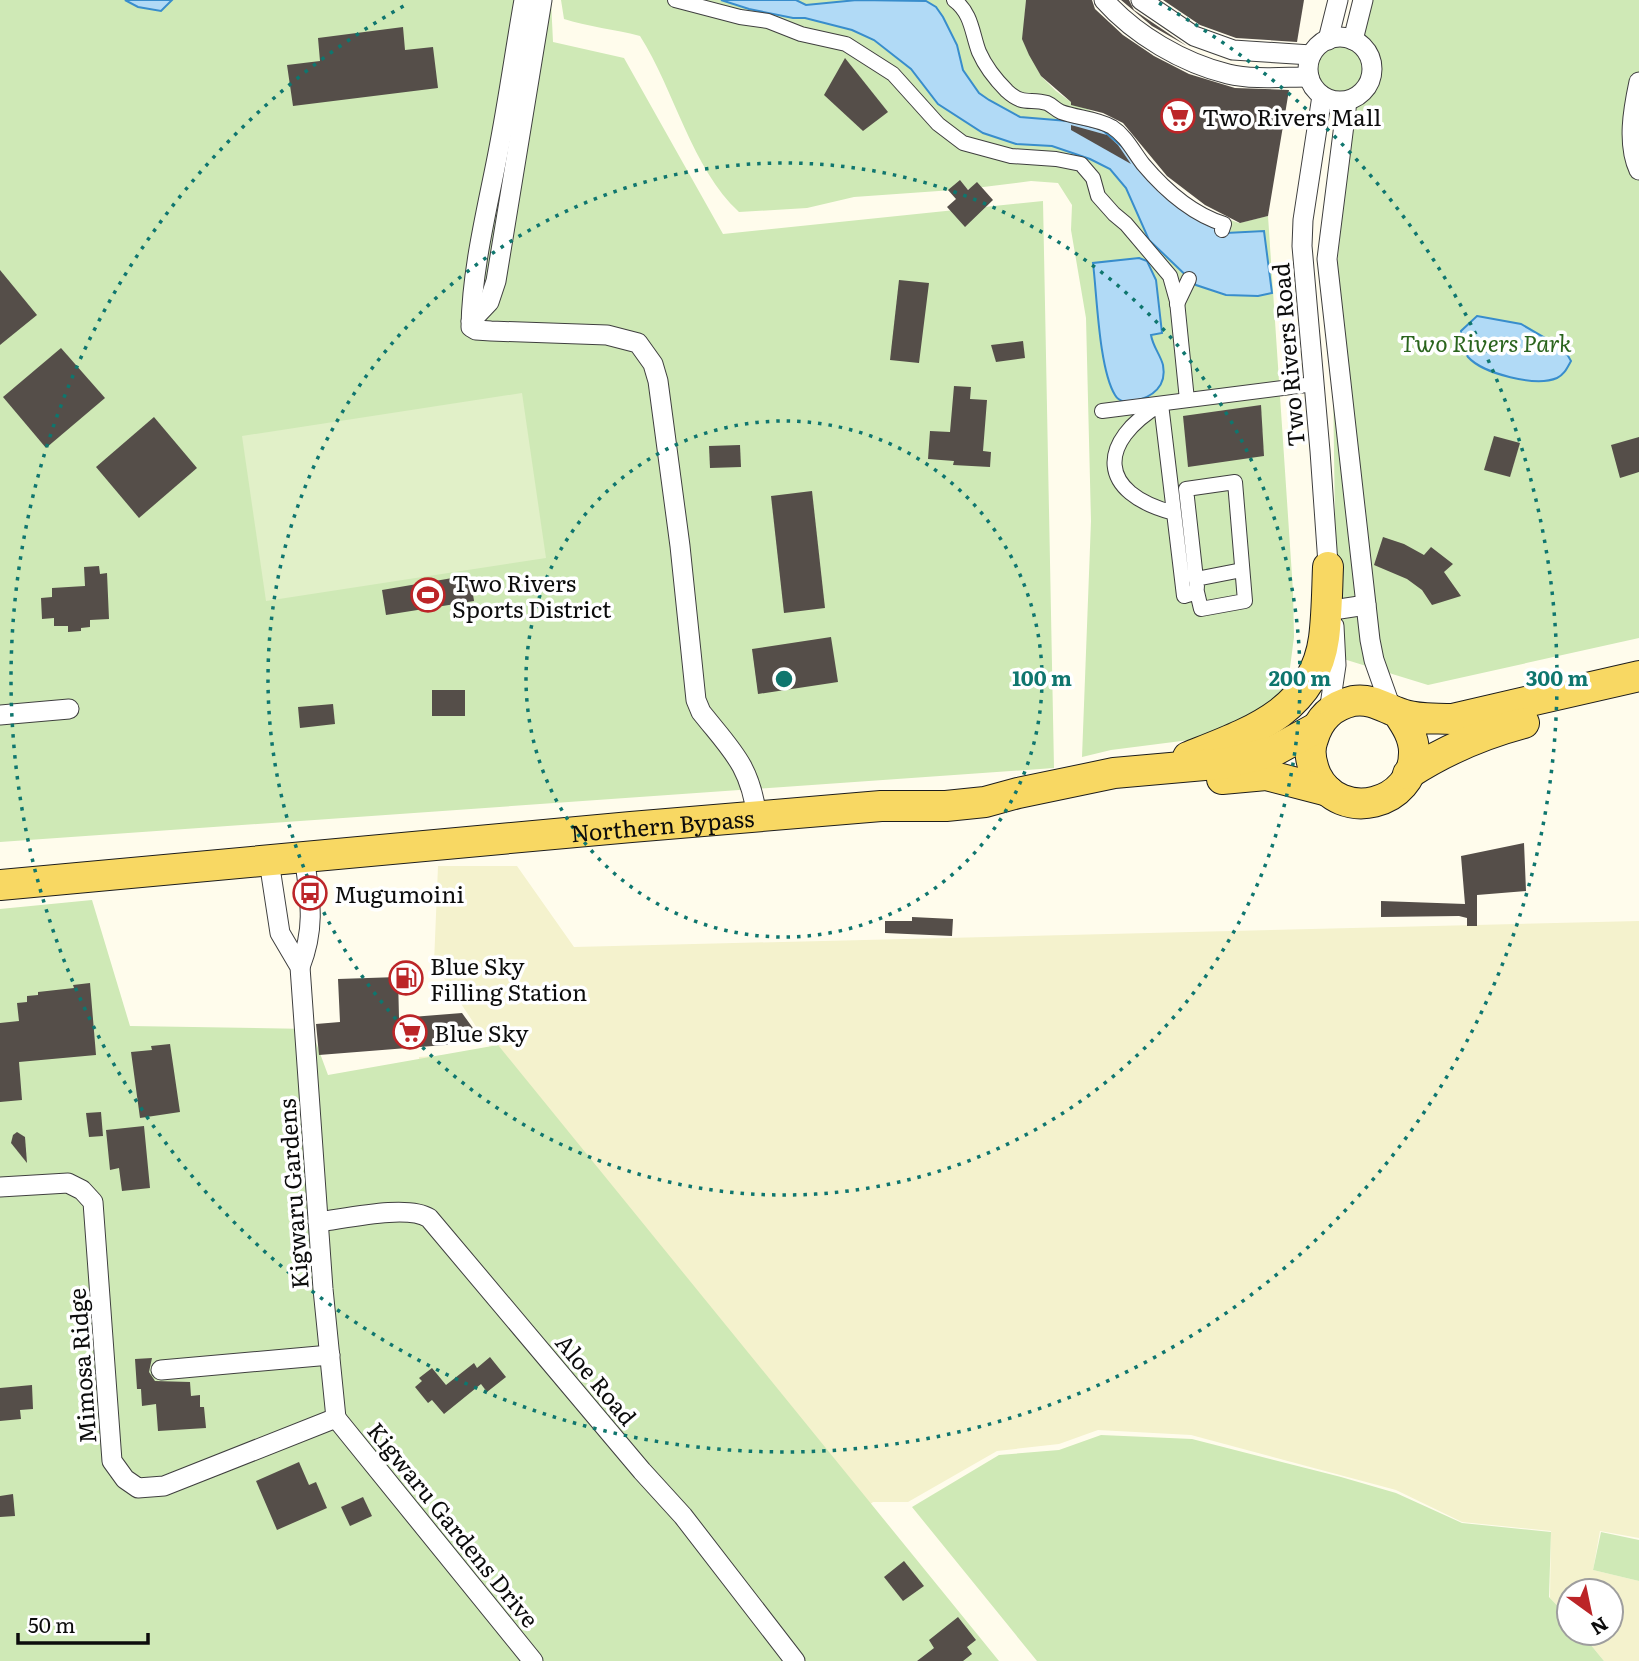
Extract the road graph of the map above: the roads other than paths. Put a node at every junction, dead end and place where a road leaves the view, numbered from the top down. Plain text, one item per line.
1 (524, 0) edge
2 (542, 0) edge
3 (675, 0) edge
4 (1104, 0) edge
5 (1141, 0) edge
6 (1338, 0) edge
7 (1363, 0) edge
8 (963, 3) edge
9 (1328, 40) junction
10 (1353, 40) junction
11 (1311, 55) junction
12 (1309, 77) junction
13 (1639, 82) edge
14 (1322, 96) junction
15 (1346, 101) junction
16 (1639, 170) edge
17 (1222, 230) dead end
18 (1189, 279) dead end
19 (1177, 304) junction
20 (471, 321) junction
21 (1314, 388) junction
22 (1340, 390) junction
23 (1187, 400) junction
24 (1161, 404) junction
25 (1102, 411) dead end
26 (1174, 513) junction
27 (1328, 567) junction
28 (1242, 570) junction
29 (1197, 586) junction
30 (1366, 605) junction
31 (1333, 610) junction
32 (1639, 676) edge
33 (1639, 690) edge
34 (69, 709) dead end
35 (1395, 711) junction
36 (0, 715) edge
37 (1322, 720) junction
38 (1158, 768) junction
39 (1408, 774) junction
40 (1328, 792) junction
41 (985, 803) junction
42 (757, 817) junction
43 (304, 856) junction
44 (269, 861) junction
45 (0, 885) edge
46 (300, 967) junction
47 (0, 1187) edge
48 (318, 1222) junction
49 (330, 1355) junction
50 (161, 1370) dead end
51 (336, 1418) junction
52 (533, 1661) edge
53 (795, 1661) edge

1 - 20 street
2 - 20 street
3 - 19 street
4 - 12 street
5 - 11 street
6 - 9 street
7 - 10 street
8 - 17 street
9 - 10 street
9 - 11 street
10 - 15 street
11 - 12 street
12 - 14 street
13 - 16 street
14 - 15 street
14 - 21 street, Two Rivers Road
15 - 22 street, Two Rivers Road
18 - 19 street
19 - 23 street
20 - 42 street
21 - 22 street
21 - 23 street
21 - 27 street, Two Rivers Road
22 - 30 street, Two Rivers Road
23 - 24 street
24 - 25 street
24 - 26 street
24 - 26 street
26 - 29 street
27 - 31 street, Two Rivers Road
27 - 38 main road
28 - 29 street
28 - 29 street
28 - 29 street
30 - 31 street
30 - 35 street, Two Rivers Road
31 - 37 street, Two Rivers Road
32 - 35 main road, Northern Bypass
33 - 39 main road
34 - 36 street
35 - 37 main road, Northern Bypass
35 - 39 main road
37 - 38 main road, Northern Bypass
37 - 40 main road
38 - 41 main road, Northern Bypass
39 - 40 main road
40 - 41 main road
41 - 42 main road, Northern Bypass
42 - 43 main road, Northern Bypass
43 - 44 main road, Northern Bypass
43 - 46 street, Kigwaru Gardens
44 - 45 main road, Northern Bypass
44 - 46 street, Kigwaru Gardens
46 - 48 street, Kigwaru Gardens
47 - 51 street, Mimosa Ridge
48 - 49 street, Kigwaru Gardens
48 - 53 street, Aloe Road
49 - 50 street
49 - 51 street, Kigwaru Gardens
51 - 52 street, Kigwaru Gardens Drive

